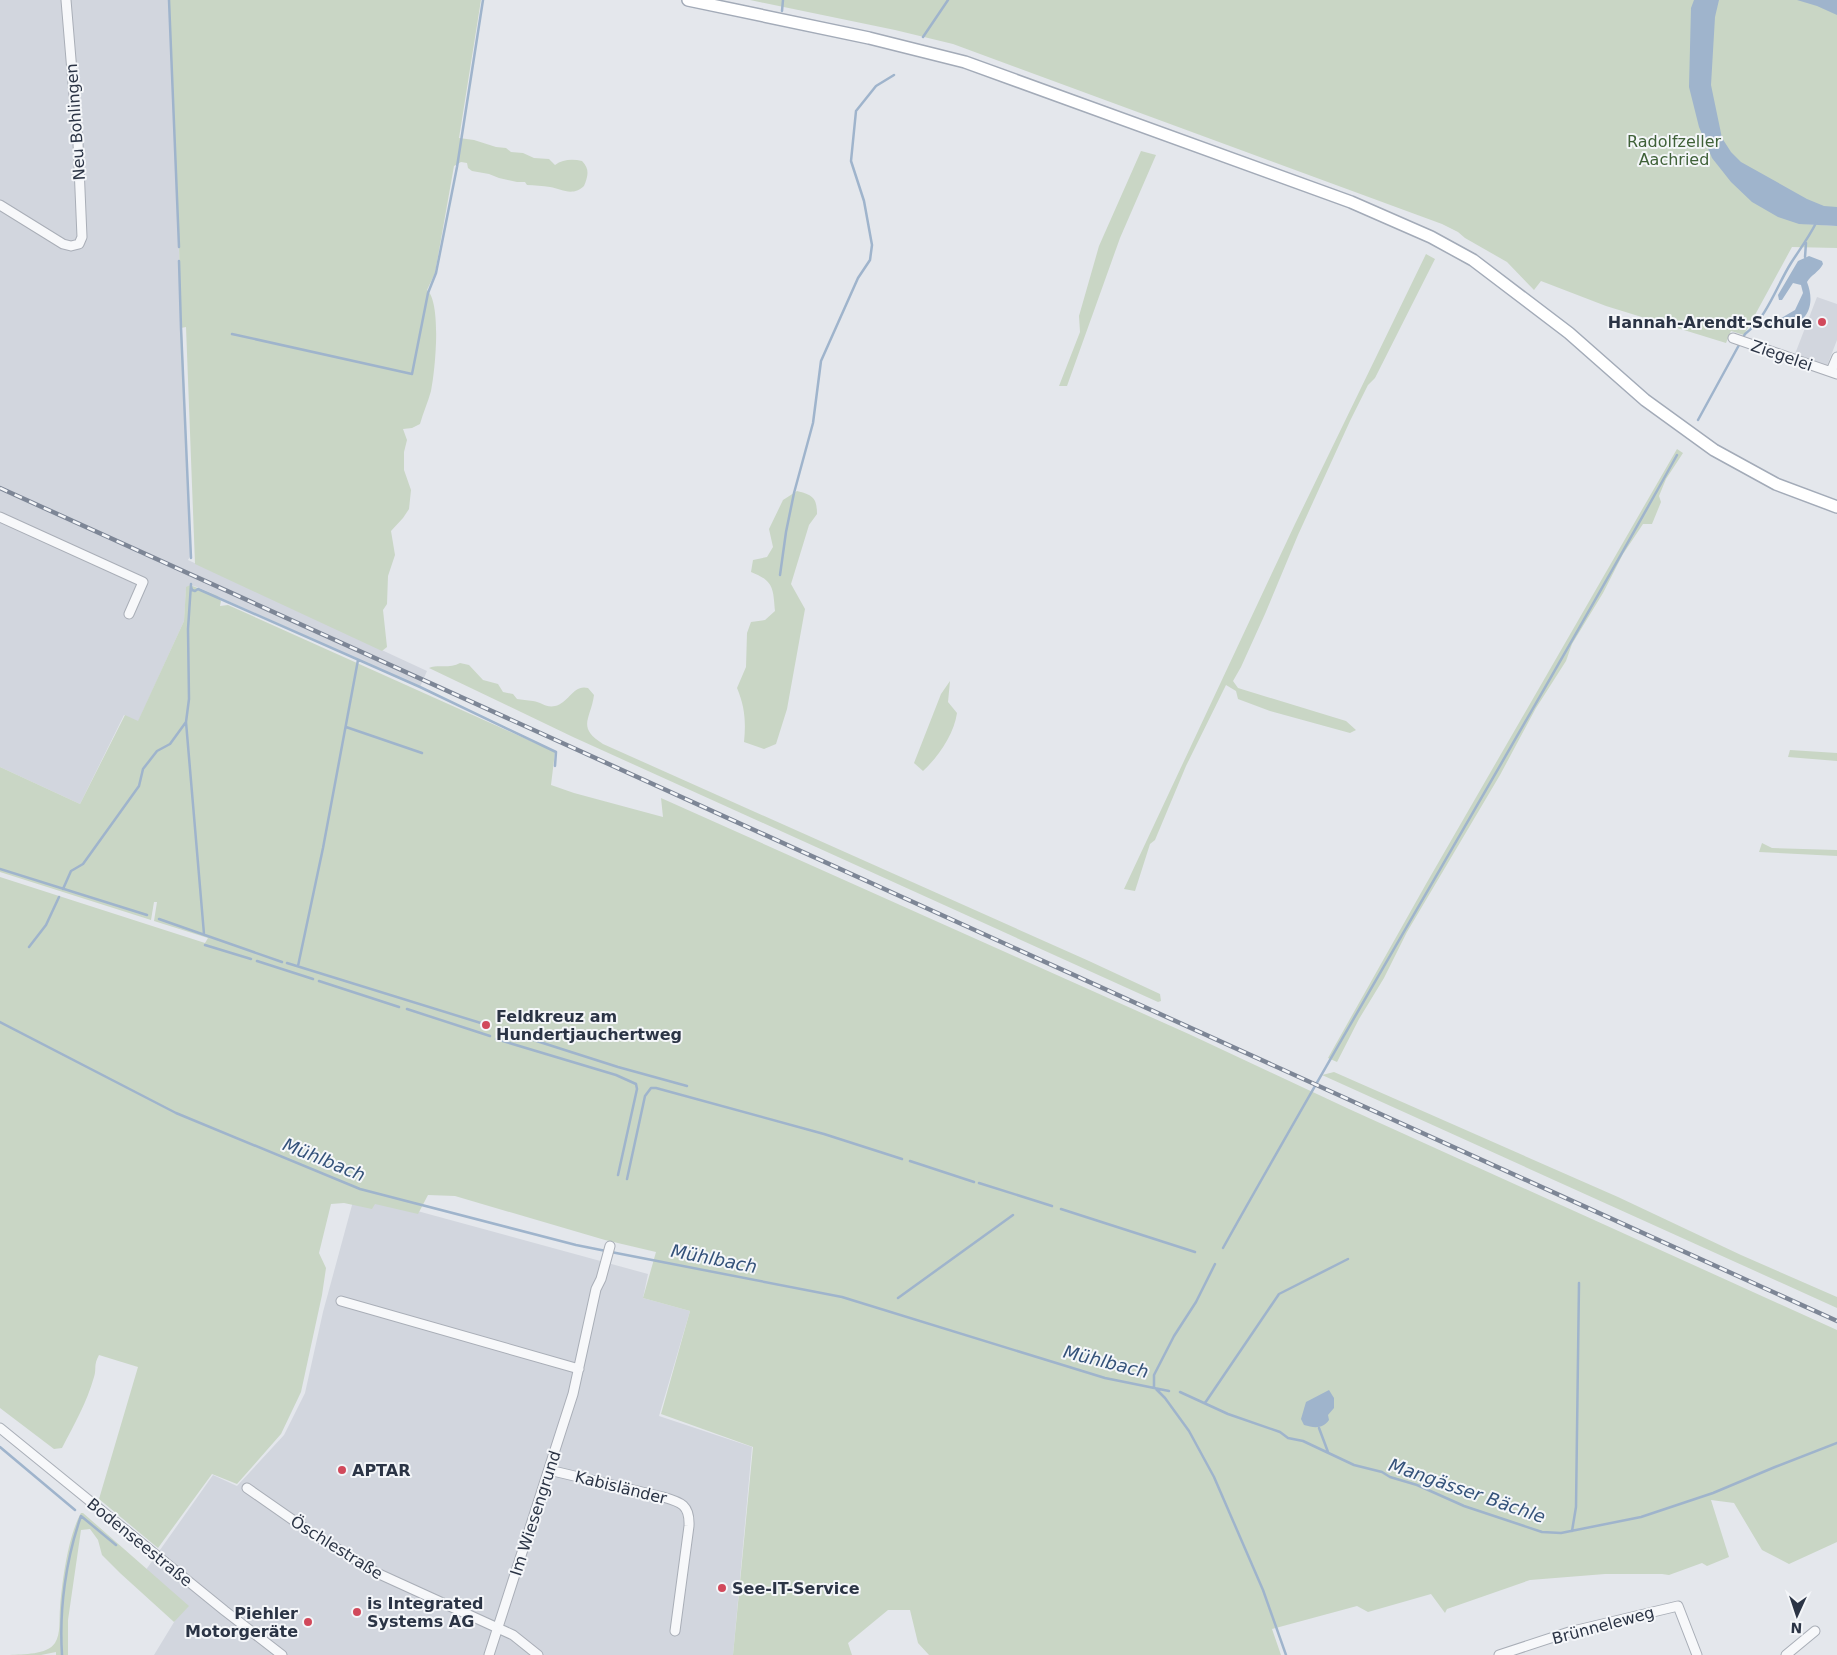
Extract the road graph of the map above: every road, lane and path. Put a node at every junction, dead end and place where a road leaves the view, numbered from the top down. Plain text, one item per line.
1 (66, 0) edge
2 (688, 0) edge
3 (0, 206) edge
4 (1734, 338) dead end
5 (1837, 357) edge
6 (1834, 372) edge
7 (1837, 507) edge
8 (0, 517) edge
9 (129, 614) dead end
10 (609, 1250) dead end
11 (341, 1301) dead end
12 (579, 1369) junction
13 (0, 1428) edge
14 (549, 1470) junction
15 (247, 1488) dead end
16 (498, 1628) junction
17 (675, 1631) dead end
18 (1815, 1631) dead end
19 (282, 1655) edge
20 (489, 1655) edge
21 (538, 1655) edge
22 (1499, 1655) edge
23 (1697, 1655) edge
24 (1786, 1655) edge

1 - 3 street, Neu Bohlingen
2 - 7 main road
4 - 6 street, Ziegelei
5 - 6 street, Ziegelei
8 - 9 street
10 - 12 street, Im Wiesengrund
11 - 12 street
12 - 14 street, Im Wiesengrund
13 - 19 street, Bodenseestraße
14 - 16 street, Im Wiesengrund
14 - 17 street, Kabisländer
15 - 16 street, Öschlestraße
16 - 20 street, Im Wiesengrund
16 - 21 street, Öschlestraße
18 - 24 street
22 - 23 street, Brünneleweg

